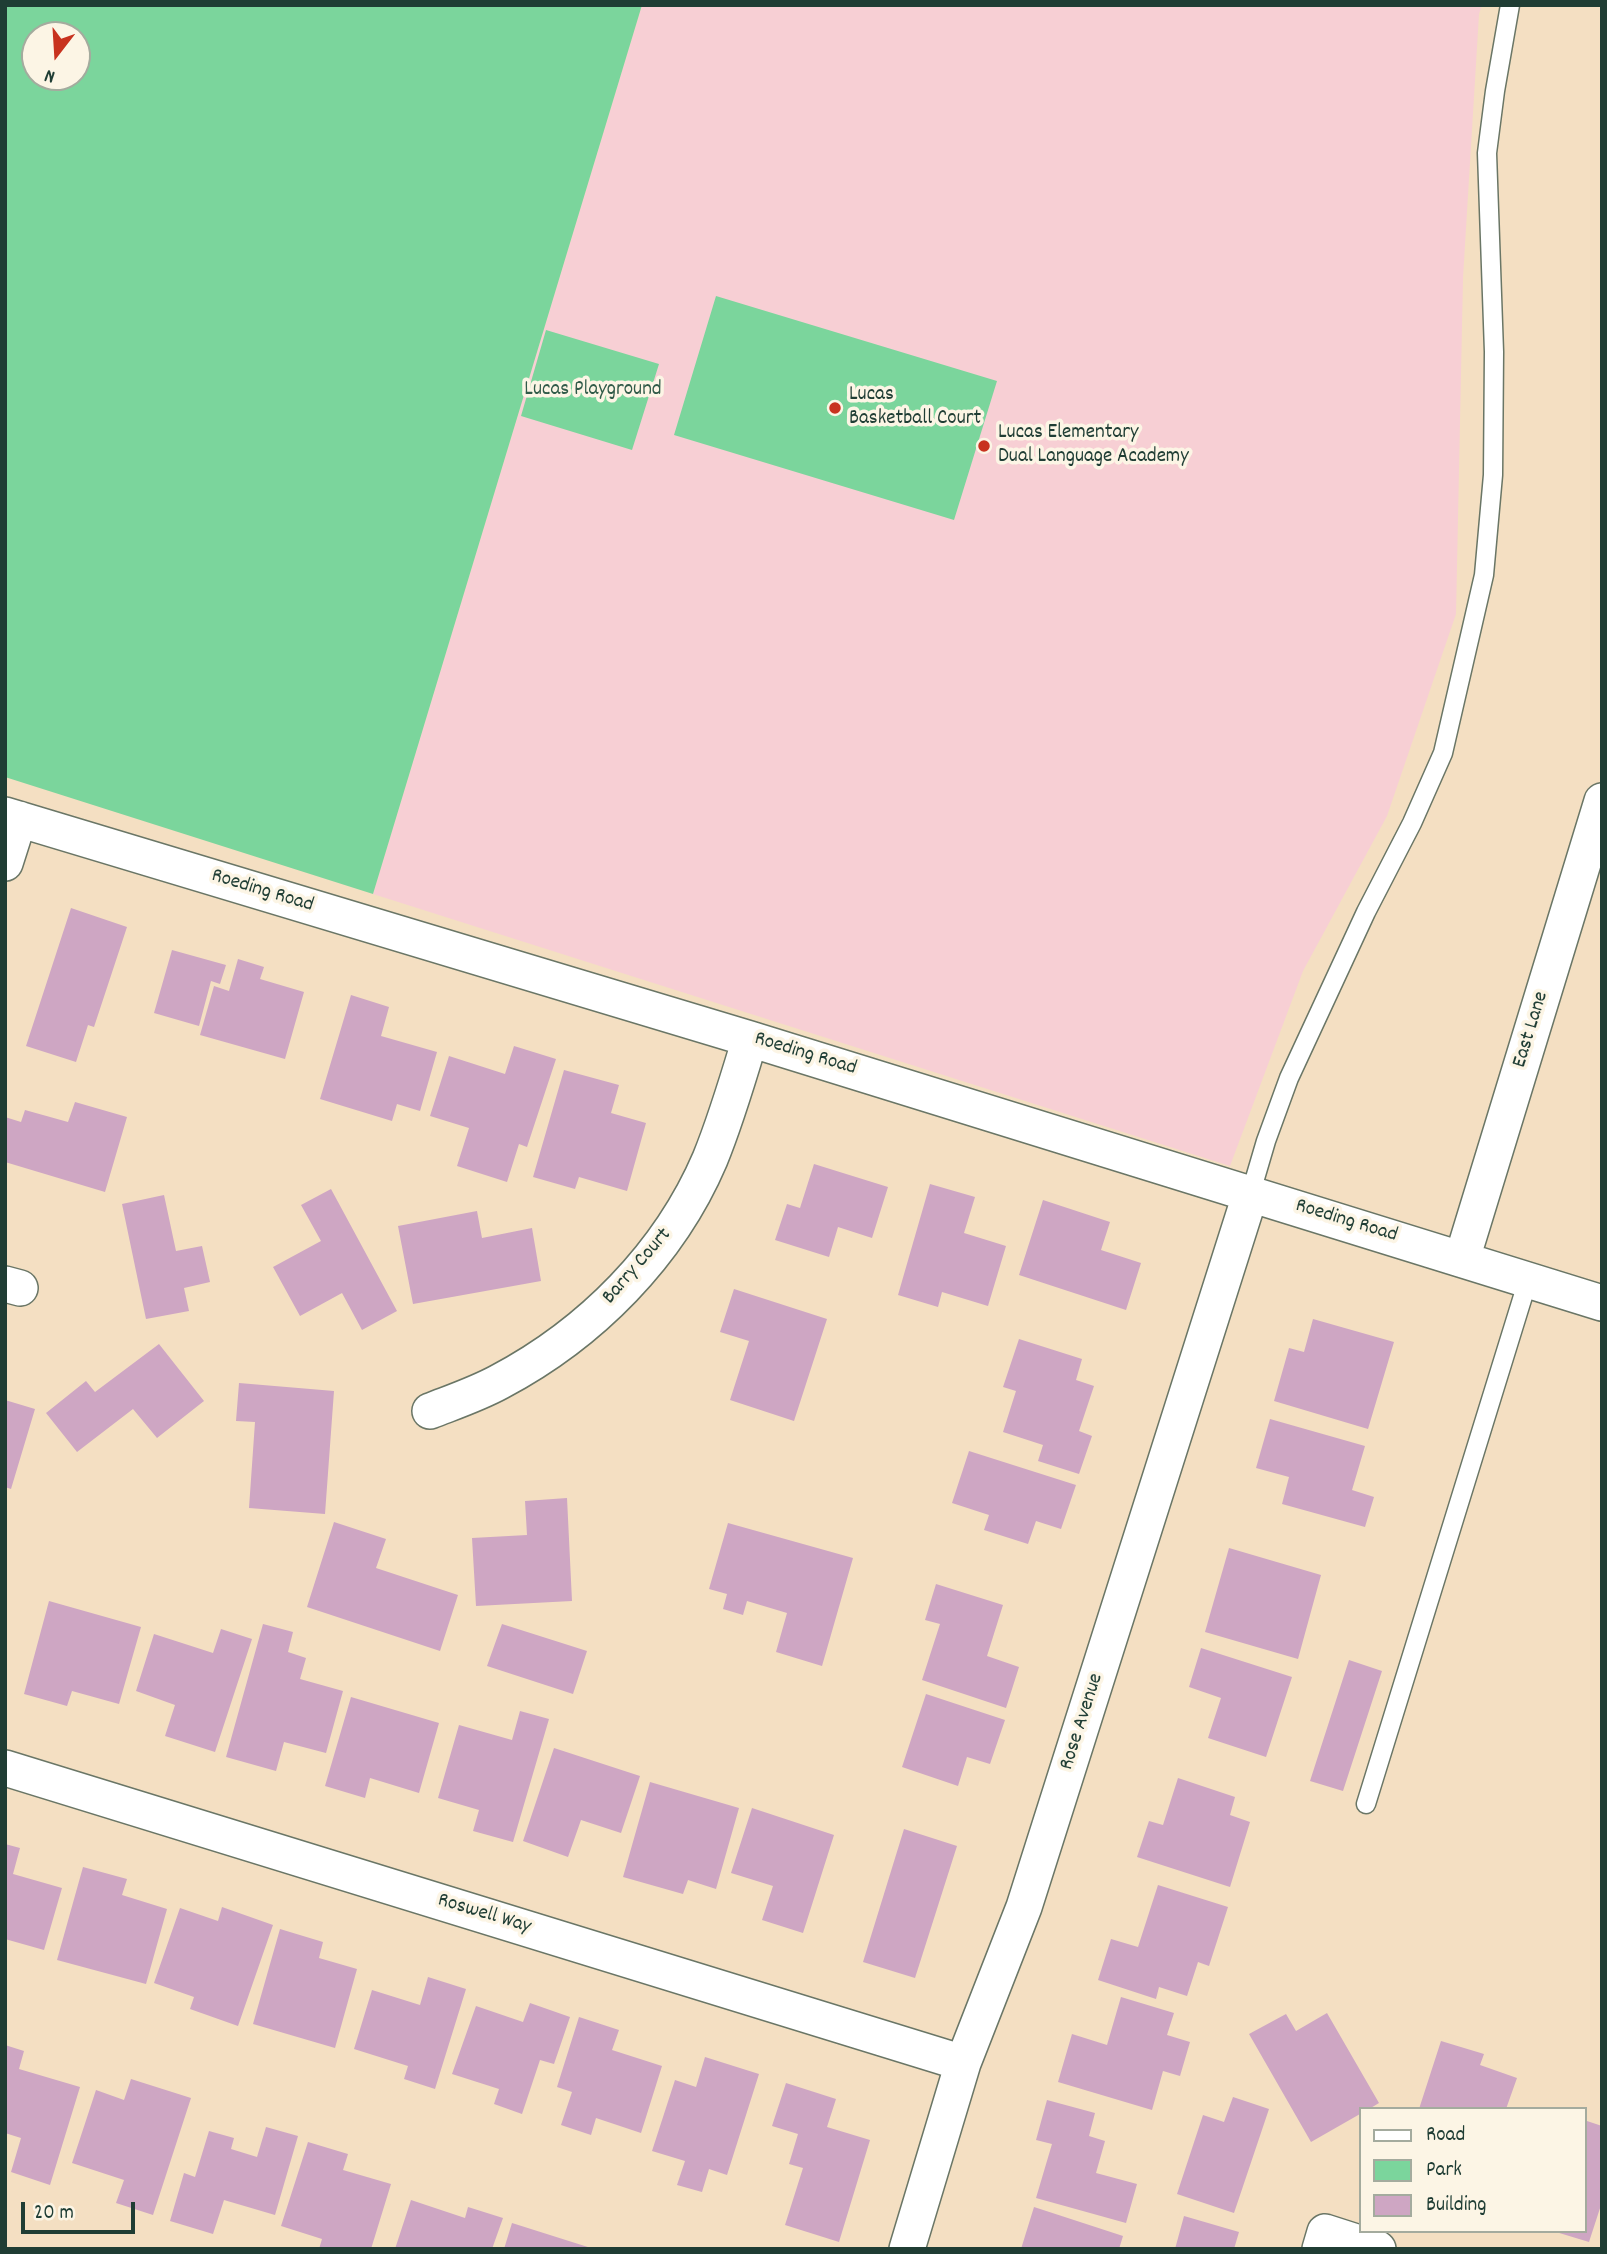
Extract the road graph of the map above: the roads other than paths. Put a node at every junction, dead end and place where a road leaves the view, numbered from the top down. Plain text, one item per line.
1 (1510, 5) edge
2 (1600, 814) edge
3 (12, 817) edge
4 (5, 863) edge
5 (750, 1039) junction
6 (1251, 1192) junction
7 (1462, 1259) junction
8 (1528, 1280) junction
9 (1602, 1303) edge
10 (430, 1411) dead end
11 (5, 1768) edge
12 (1366, 1804) dead end
13 (963, 2063) junction
14 (1322, 2240) edge
15 (907, 2249) edge
16 (1378, 2249) edge

1 - 6 lane
2 - 7 street, East Lane
3 - 4 street
3 - 5 street, Roeding Road
5 - 6 street, Roeding Road
5 - 10 street, Barry Court
6 - 7 street, Roeding Road
6 - 13 street, Rose Avenue
7 - 8 street, Roeding Road
8 - 9 street, Roeding Road
8 - 12 lane
11 - 13 street, Roswell Way
13 - 15 street, Rose Avenue
14 - 16 street

